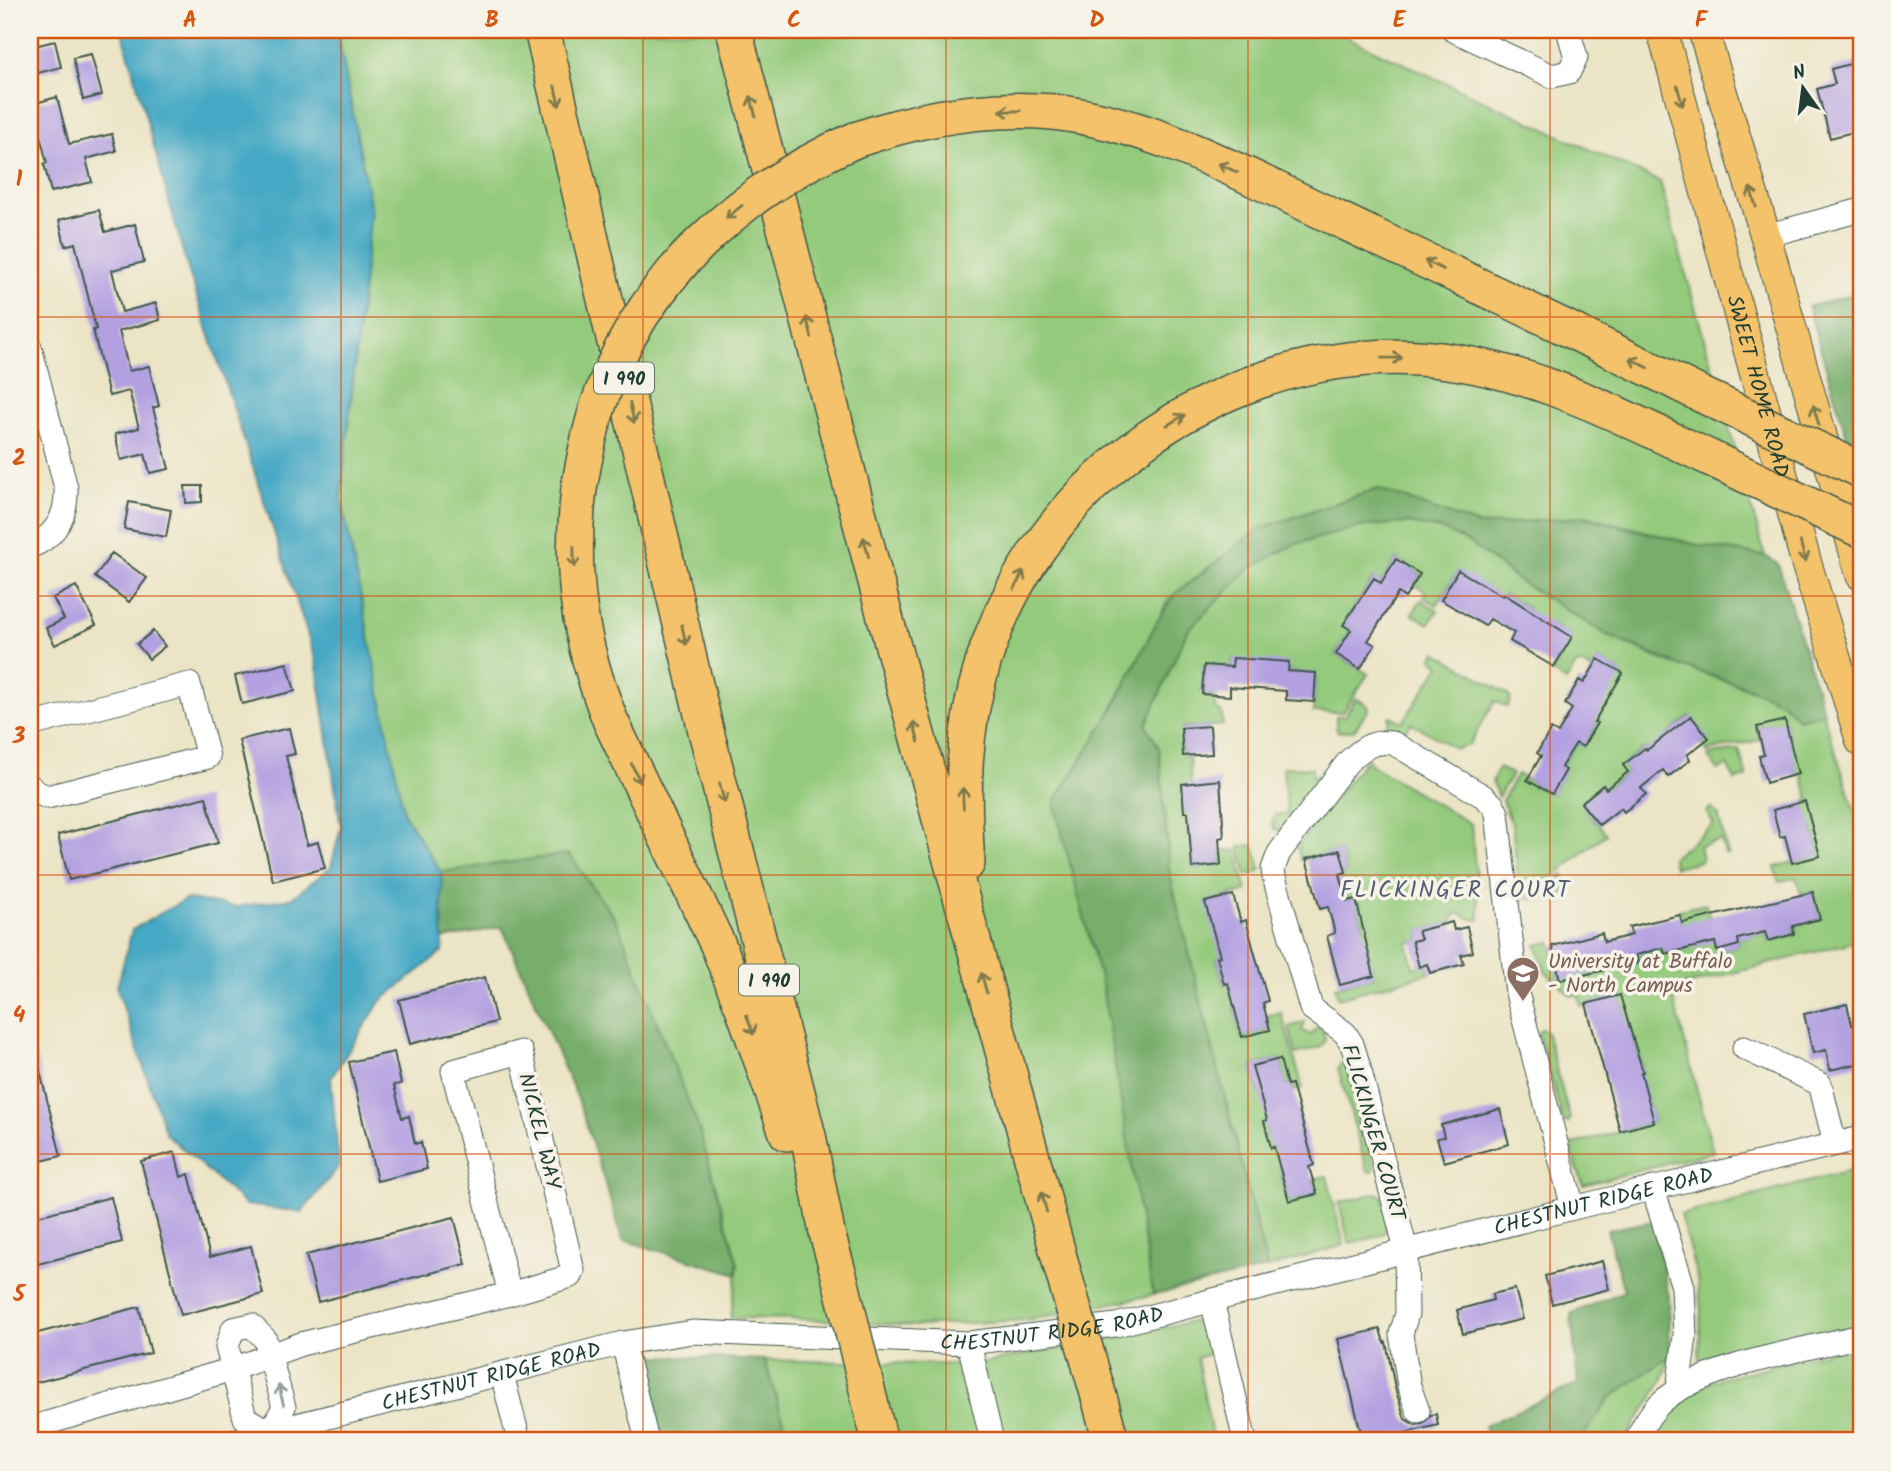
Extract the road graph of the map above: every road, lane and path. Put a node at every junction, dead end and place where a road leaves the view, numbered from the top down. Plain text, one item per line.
1 (542, 30) edge
2 (734, 30) edge
3 (1452, 30) edge
4 (1569, 30) edge
5 (1662, 30) edge
6 (1688, 30) edge
7 (1703, 30) edge
8 (1724, 103) junction
9 (1861, 210) edge
10 (1765, 236) junction
11 (30, 346) edge
12 (1861, 470) edge
13 (1861, 530) edge
14 (30, 548) edge
15 (1861, 575) edge
16 (30, 725) edge
17 (1861, 741) edge
18 (30, 786) edge
19 (972, 940) junction
20 (1744, 1048) dead end
21 (1861, 1138) edge
22 (1835, 1144) junction
23 (1653, 1188) junction
24 (1573, 1208) junction
25 (827, 1233) junction
26 (1406, 1250) junction
27 (510, 1294) junction
28 (1212, 1300) junction
29 (1861, 1336) edge
30 (623, 1343) junction
31 (969, 1343) junction
32 (271, 1356) junction
33 (233, 1369) junction
34 (502, 1374) junction
35 (1678, 1390) junction
36 (1418, 1411) dead end
37 (877, 1427) edge
38 (30, 1429) edge
39 (271, 1436) edge
40 (233, 1441) edge
41 (519, 1441) edge
42 (647, 1441) edge
43 (992, 1441) edge
44 (1111, 1441) edge
45 (1245, 1441) edge
46 (1636, 1441) edge

1 -> 25 highway, I 990
19 -> 2 highway
3 - 4 street
5 -> 17 main road, SWEET HOME ROAD
6 - 8 main road
7 - 8 main road
10 -> 8 main road
9 - 10 street
15 -> 10 main road
11 - 14 street
12 -> 25 highway, bridge
19 -> 13 highway, bridge
16 - 18 street
44 -> 19 highway, bridge
20 - 22 street
21 - 22 street, CHESTNUT RIDGE ROAD
22 - 23 street, CHESTNUT RIDGE ROAD
23 - 24 street, CHESTNUT RIDGE ROAD
23 - 35 street
24 - 26 street, CHESTNUT RIDGE ROAD
24 - 26 street, FLICKINGER COURT
25 - 37 highway, I 990, bridge
26 - 28 street, CHESTNUT RIDGE ROAD
26 - 36 street, FLICKINGER COURT
27 - 27 street, NICKEL WAY
27 - 32 street, NICKEL WAY
28 - 31 street, CHESTNUT RIDGE ROAD
28 - 45 street
29 - 35 street
30 - 31 street, CHESTNUT RIDGE ROAD
30 - 34 street, CHESTNUT RIDGE ROAD
30 - 42 street
31 - 43 street
32 - 33 street, NICKEL WAY
32 - 33 street
39 -> 32 street
33 - 38 street, NICKEL WAY
33 - 39 street
34 - 39 street, CHESTNUT RIDGE ROAD
34 - 41 street
35 - 46 street
39 - 40 street, CHESTNUT RIDGE ROAD

